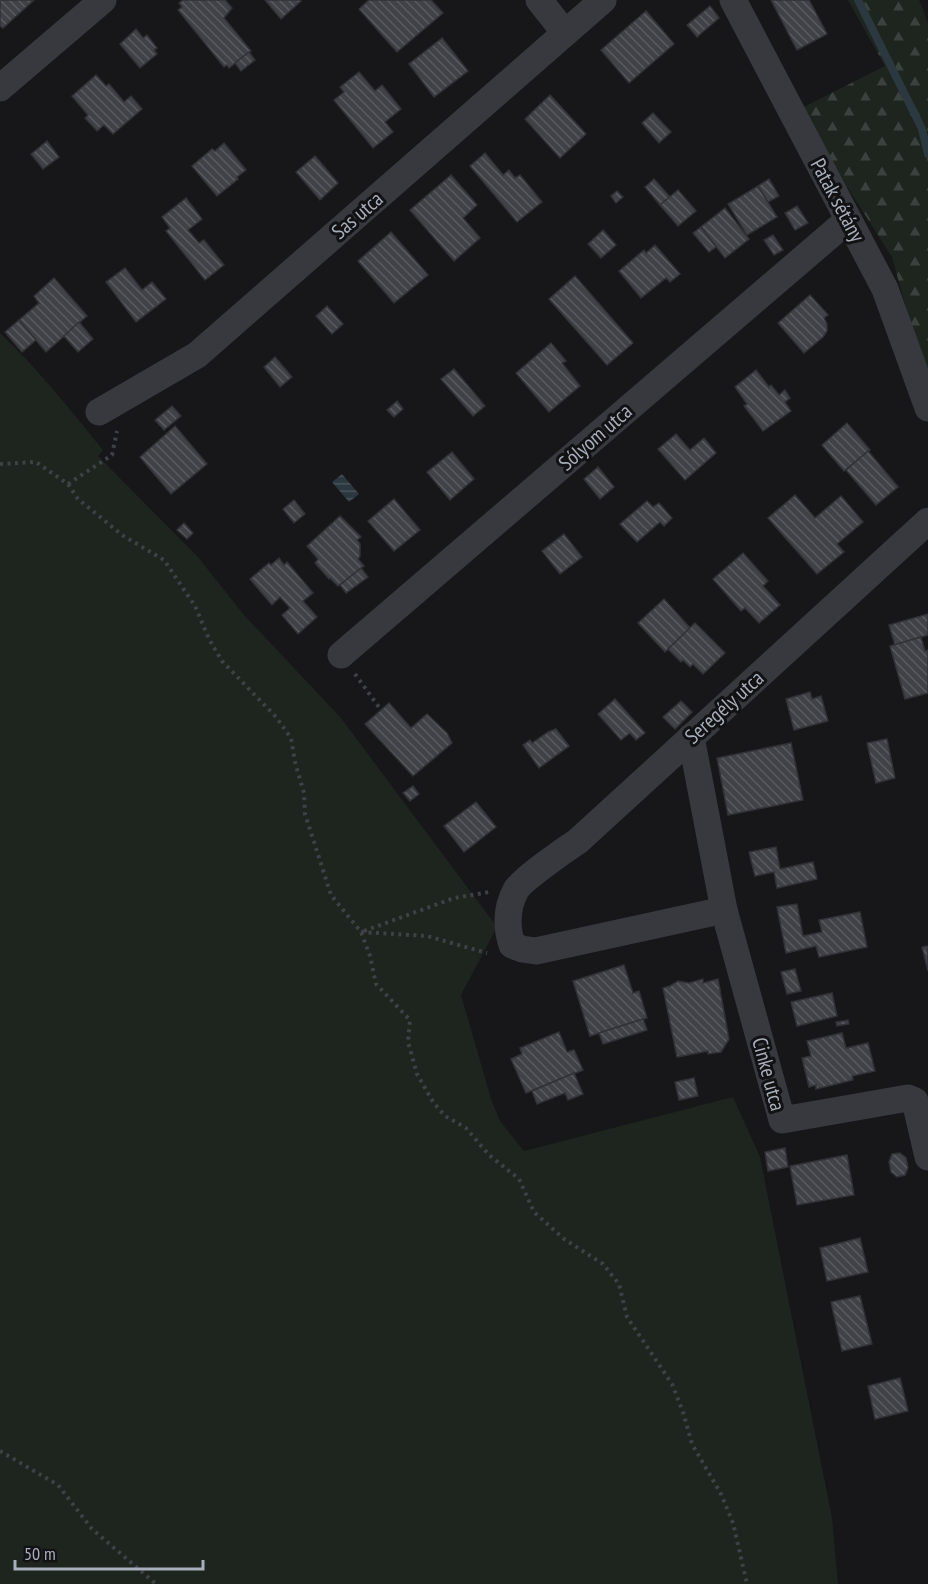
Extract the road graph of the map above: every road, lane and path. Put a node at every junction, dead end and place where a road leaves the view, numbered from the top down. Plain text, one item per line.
1 (103, 0) edge
2 (539, 0) edge
3 (603, 0) edge
4 (733, 0) edge
5 (565, 33) junction
6 (0, 88) edge
7 (848, 220) junction
8 (928, 408) edge
9 (99, 412) joint
10 (0, 464) edge
11 (68, 484) junction
12 (928, 521) edge
13 (341, 655) joint
14 (381, 710) dead end
15 (691, 737) junction
16 (516, 888) junction
17 (724, 910) junction
18 (361, 932) junction
19 (493, 955) dead end
20 (928, 1157) edge
21 (0, 1451) edge
22 (156, 1584) edge
23 (747, 1584) edge

1 - 6 street
2 - 5 street
3 - 5 street, Sas utca
4 - 7 street, Patak sétány
5 - 9 street, Sas utca
7 - 8 street, Patak sétány
7 - 13 street, Sólyom utca
9 - 11 path
10 - 11 path
11 - 18 path
12 - 15 street, Seregély utca
13 - 14 path
15 - 16 street, Seregély utca
15 - 17 street, Cinke utca
16 - 17 street
16 - 18 path
17 - 20 street, Cinke utca
18 - 19 path
18 - 23 path
21 - 22 path

